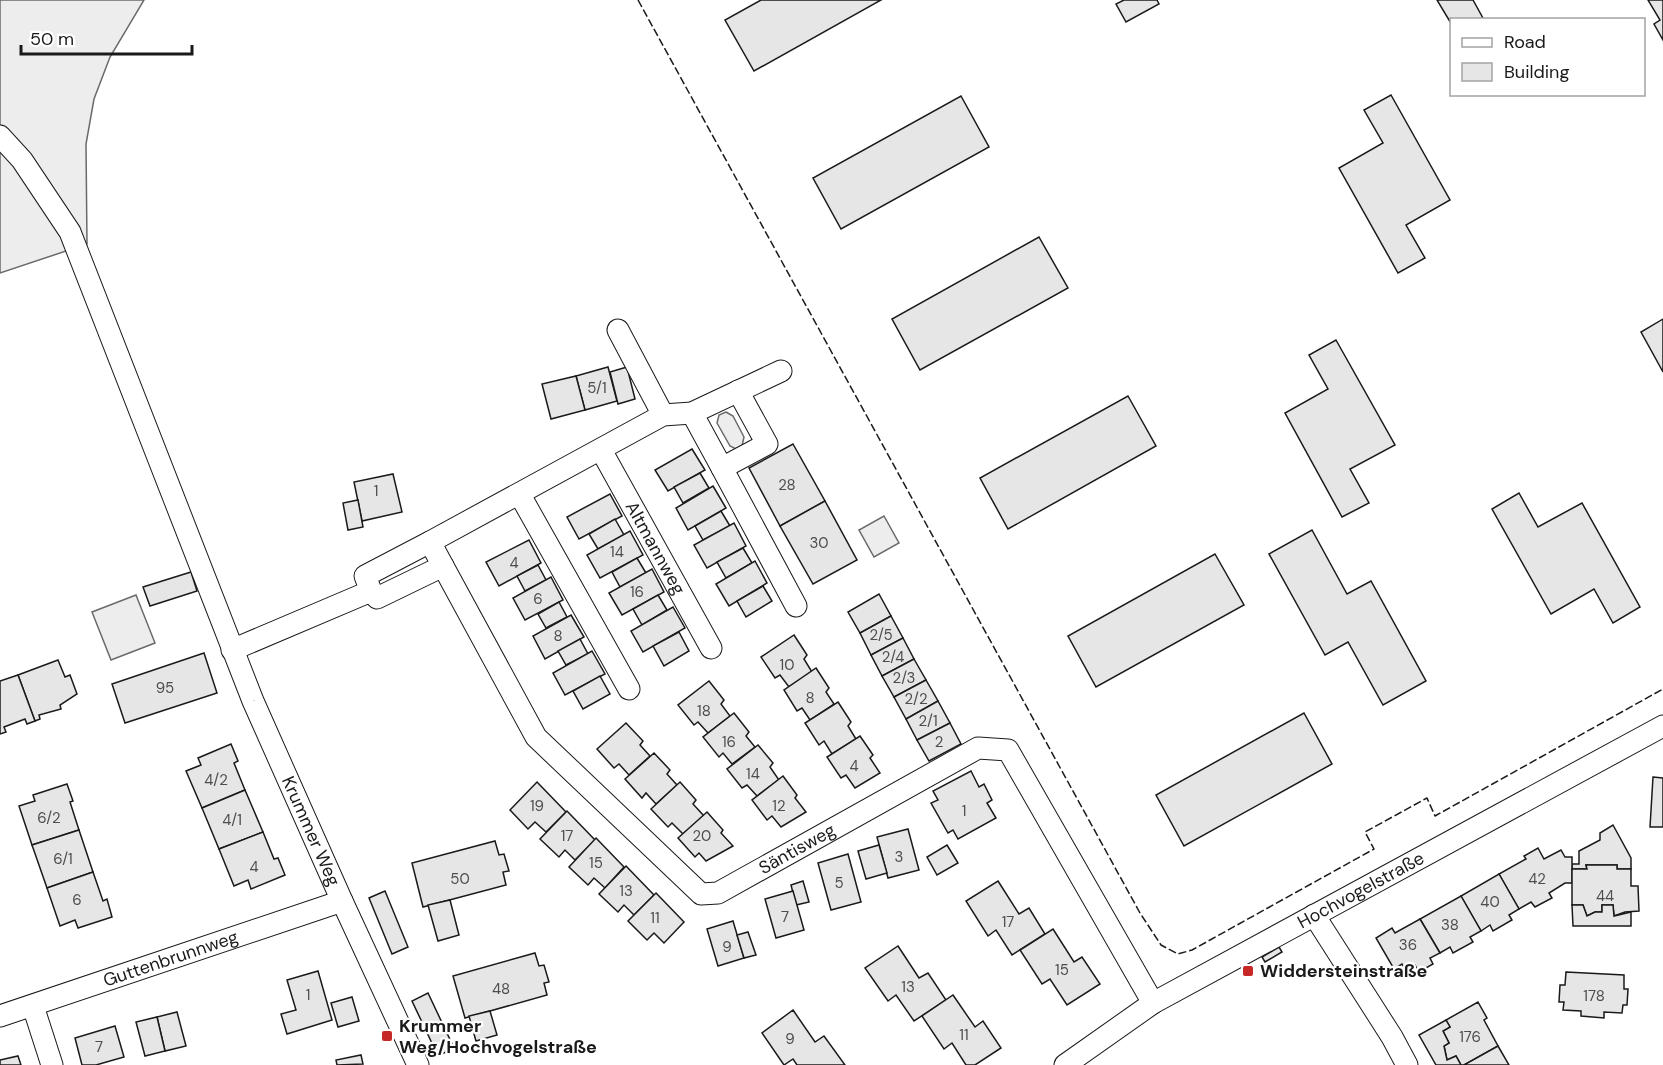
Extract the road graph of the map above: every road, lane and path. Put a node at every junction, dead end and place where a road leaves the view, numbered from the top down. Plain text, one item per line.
1 (0, 136) edge
2 (618, 330) dead end
3 (781, 371) dead end
4 (738, 391) junction
5 (692, 413) junction
6 (663, 415) junction
7 (601, 450) junction
8 (722, 468) junction
9 (520, 495) junction
10 (430, 542) junction
11 (443, 566) junction
12 (371, 591) junction
13 (796, 606) dead end
14 (711, 648) dead end
15 (232, 650) junction
16 (628, 689) dead end
17 (1663, 726) edge
18 (342, 901) junction
19 (1314, 915) junction
20 (1153, 1004) junction
21 (33, 1006) junction
22 (0, 1016) edge
23 (52, 1065) edge
24 (418, 1065) edge
25 (1065, 1065) edge
26 (1407, 1065) edge

1 - 15 street, Krummer Weg
2 - 6 street
3 - 4 street
4 - 5 street
4 - 8 street
5 - 6 street
5 - 8 street
6 - 7 street
7 - 9 street
7 - 14 street, Altmannweg
8 - 13 street
9 - 10 street
9 - 16 street
10 - 11 street
10 - 12 street
11 - 12 street
11 - 20 street, Säntisweg
12 - 15 street
15 - 18 street, Krummer Weg
17 - 19 street, Hochvogelstraße
18 - 21 street, Guttenbrunnweg
18 - 24 street, Krummer Weg
19 - 20 street, Hochvogelstraße
19 - 26 street
20 - 25 street, Hochvogelstraße
21 - 22 street, Guttenbrunnweg
21 - 23 street

